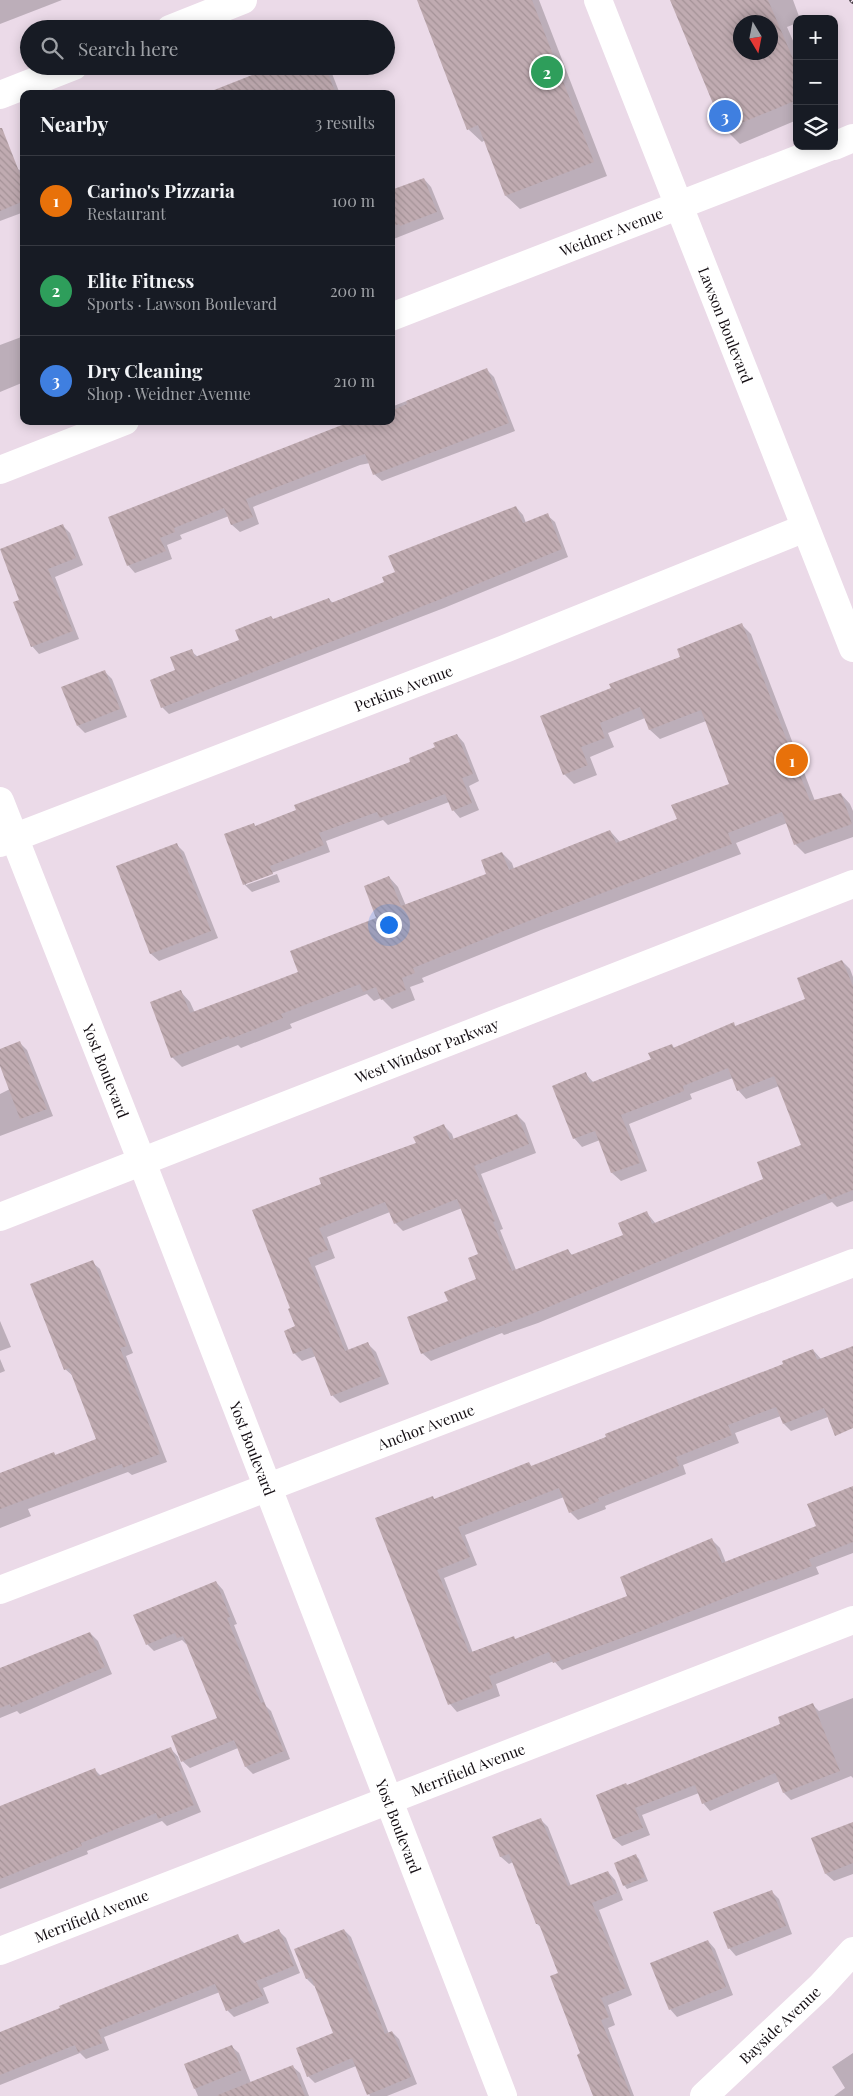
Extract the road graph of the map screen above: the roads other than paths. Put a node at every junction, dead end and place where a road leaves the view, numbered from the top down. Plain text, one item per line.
1 (243, 0) edge
2 (598, 0) edge
3 (193, 20) edge
4 (51, 75) edge
5 (0, 95) edge
6 (853, 138) edge
7 (838, 144) edge
8 (823, 150) edge
9 (678, 206) junction
10 (395, 315) edge
11 (115, 425) edge
12 (0, 470) edge
13 (805, 528) junction
14 (853, 648) edge
15 (0, 801) edge
16 (7, 840) edge
17 (853, 884) edge
18 (142, 1162) junction
19 (0, 1217) edge
20 (853, 1263) edge
21 (267, 1486) junction
22 (0, 1590) edge
23 (853, 1620) edge
24 (390, 1800) junction
25 (0, 1951) edge
26 (853, 1951) edge
27 (503, 2096) edge
28 (704, 2096) edge

1 - 3 street
2 - 9 street, Lawson Boulevard
4 - 5 street
6 - 7 street, Weidner Avenue
8 - 9 street, Weidner Avenue
9 - 10 street, Weidner Avenue
9 - 13 street, Lawson Boulevard
11 - 12 street
13 - 14 street, Lawson Boulevard
13 - 16 street, Perkins Avenue
15 - 16 street, Yost Boulevard
16 - 18 street, Yost Boulevard
17 - 18 street, West Windsor Parkway
18 - 19 street, West Windsor Parkway
18 - 21 street, Yost Boulevard
20 - 21 street, Anchor Avenue
21 - 22 street, Anchor Avenue
21 - 24 street, Yost Boulevard
23 - 24 street, Merrifield Avenue
24 - 25 street, Merrifield Avenue
24 - 27 street, Yost Boulevard
26 - 28 street, Bayside Avenue

